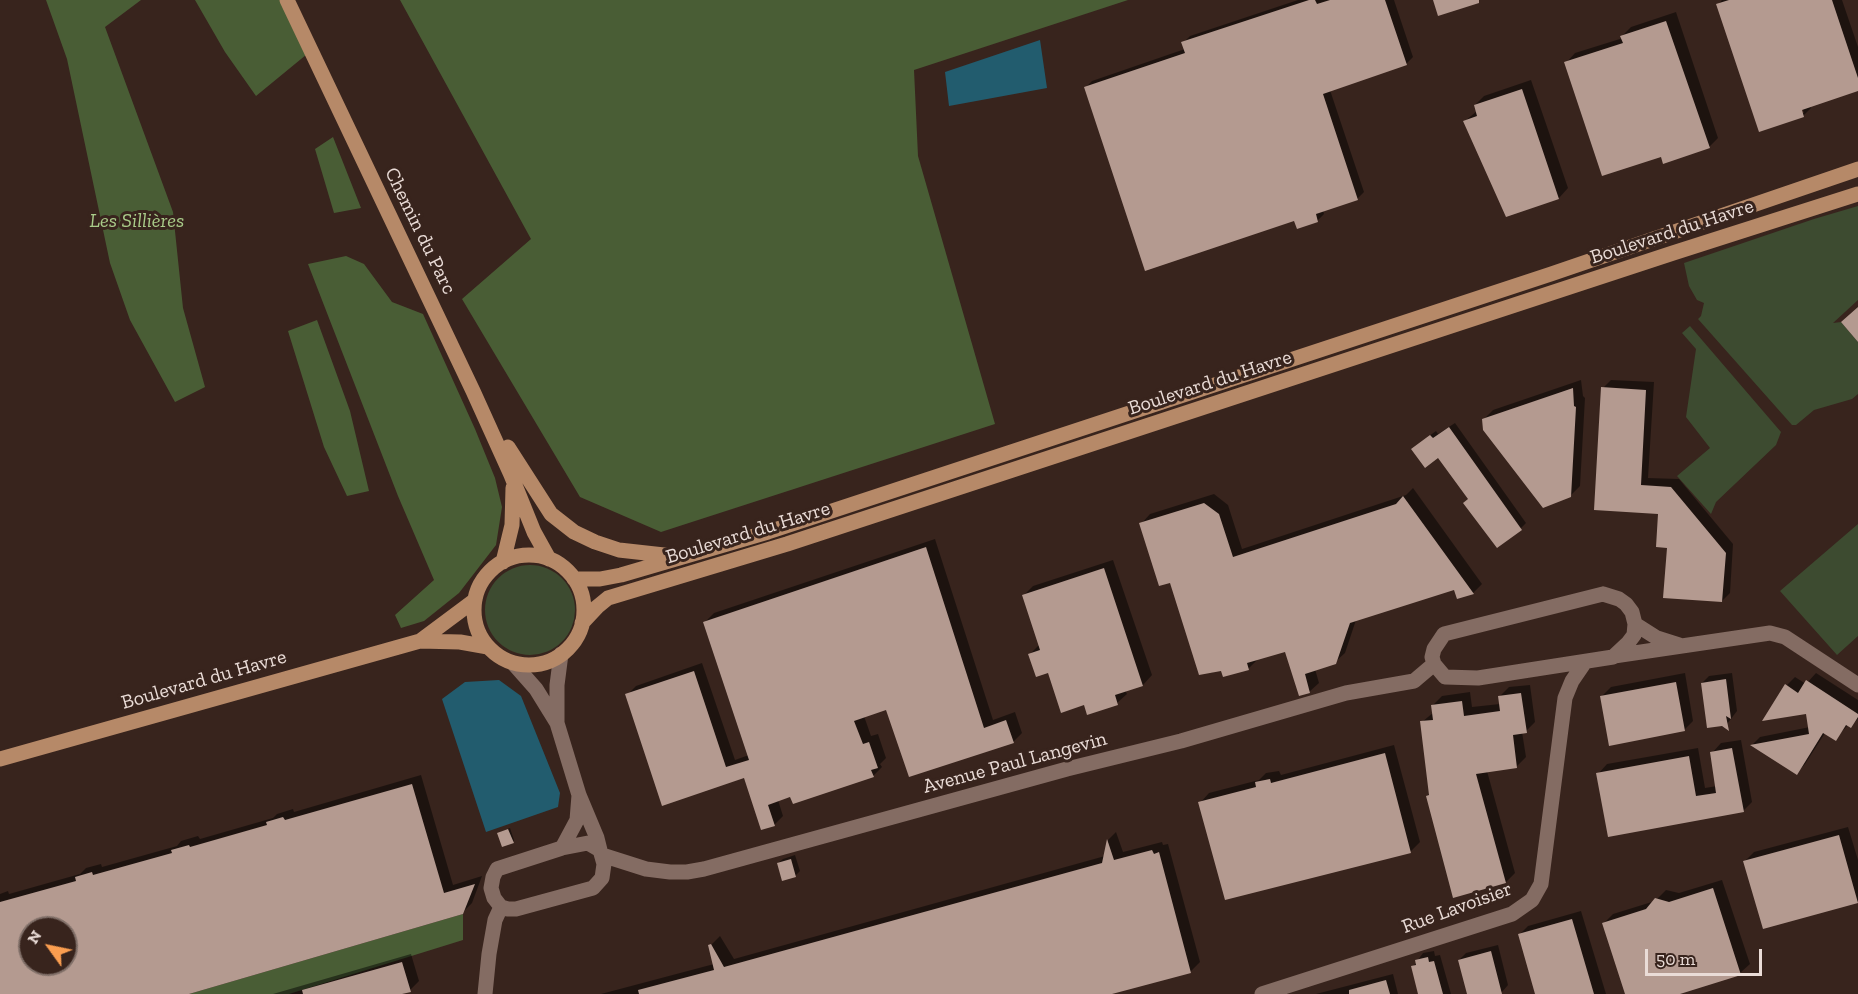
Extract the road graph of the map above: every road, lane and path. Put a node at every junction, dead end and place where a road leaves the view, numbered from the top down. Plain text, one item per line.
1 (287, 0) edge
2 (1858, 169) edge
3 (1858, 194) edge
4 (473, 391) junction
5 (513, 482) junction
6 (682, 557) junction
7 (549, 559) junction
8 (503, 562) junction
9 (574, 579) junction
10 (475, 600) junction
11 (582, 623) junction
12 (1635, 624) junction
13 (420, 641) junction
14 (488, 646) junction
15 (1682, 646) junction
16 (561, 654) junction
17 (1612, 657) junction
18 (1585, 662) junction
19 (513, 663) junction
20 (1434, 664) junction
21 (1858, 685) edge
22 (557, 723) junction
23 (0, 759) edge
24 (579, 795) junction
25 (562, 848) junction
26 (601, 853) junction
27 (501, 907) junction
28 (485, 994) edge
29 (1262, 994) edge

1 - 4 main road, Chemin du Parc
2 - 6 main road, Boulevard du Havre
3 - 11 main road, Boulevard du Havre
4 - 5 main road, Chemin du Parc
4 - 6 main road
5 - 7 main road, Chemin du Parc
5 - 8 main road, Chemin du Parc
6 - 9 main road, Boulevard du Havre
7 - 8 main road
7 - 9 main road
8 - 10 main road, Boulevard du Havre
9 - 11 main road
10 - 13 main road, Boulevard du Havre
10 - 14 main road, Boulevard du Havre
11 - 16 main road, Boulevard du Havre
12 - 15 street
12 - 17 street
12 - 20 street
13 - 14 main road, Boulevard du Havre
13 - 23 main road, Boulevard du Havre
14 - 19 main road, Boulevard du Havre
15 - 17 street
15 - 21 street
16 - 19 main road
16 - 22 street
17 - 18 street
18 - 20 street
18 - 29 street, Rue Lavoisier
19 - 22 street
20 - 26 street, Avenue Paul Langevin
22 - 24 street
24 - 25 street
24 - 26 street
25 - 26 street, Avenue Paul Langevin
25 - 27 street, Avenue Paul Langevin
26 - 27 street
27 - 28 street

